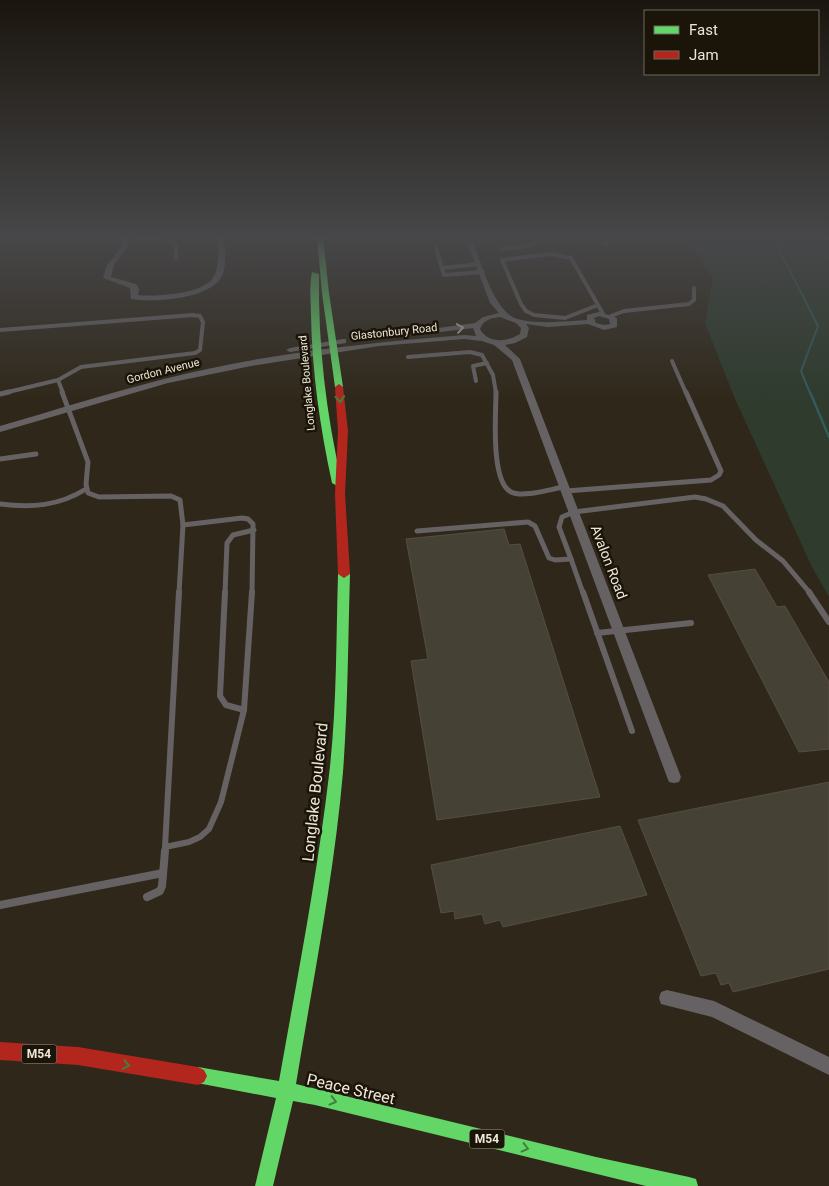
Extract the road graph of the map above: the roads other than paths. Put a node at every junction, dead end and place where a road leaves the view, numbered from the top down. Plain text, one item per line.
1 (135, 292) edge
2 (193, 292) edge
3 (314, 292) edge
4 (325, 292) edge
5 (490, 292) edge
6 (517, 292) edge
7 (590, 292) edge
8 (695, 292) edge
9 (494, 303) junction
10 (598, 305) junction
11 (607, 315) junction
12 (507, 316) junction
13 (486, 318) junction
14 (519, 321) junction
15 (590, 322) junction
16 (476, 325) junction
17 (548, 325) junction
18 (0, 330) edge
19 (523, 335) junction
20 (485, 339) junction
21 (496, 342) junction
22 (335, 347) junction
23 (316, 350) junction
24 (408, 357) dead end
25 (516, 359) junction
26 (672, 361) dead end
27 (487, 364) junction
28 (58, 380) junction
29 (476, 381) dead end
30 (0, 394) edge
31 (68, 405) junction
32 (0, 420) edge
33 (0, 428) edge
34 (36, 454) dead end
35 (0, 459) edge
36 (86, 489) junction
37 (565, 490) junction
38 (340, 494) junction
39 (0, 504) edge
40 (574, 512) junction
41 (184, 525) junction
42 (254, 530) junction
43 (417, 531) dead end
44 (571, 560) junction
45 (829, 622) edge
46 (691, 623) dead end
47 (618, 630) junction
48 (597, 633) junction
49 (244, 710) junction
50 (632, 731) dead end
51 (674, 777) dead end
52 (166, 847) junction
53 (163, 873) junction
54 (147, 897) dead end
55 (0, 905) edge
56 (667, 998) dead end
57 (0, 1051) edge
58 (829, 1066) edge
59 (286, 1091) junction
60 (264, 1186) edge
61 (689, 1186) edge

1 - 2 street
3 - 23 main road, Longlake Boulevard
4 - 22 main road, Longlake Boulevard
5 - 9 street
6 - 10 lane
7 - 10 lane
8 - 11 lane
9 - 12 street
9 - 13 street
10 - 11 lane
11 - 15 street
11 - 15 street
12 - 13 street
12 - 14 street
13 - 16 street
14 - 17 street
14 - 19 street
15 - 17 street
16 - 20 street
22 -> 16 street, Glastonbury Road
17 - 19 street
18 - 28 lane
19 - 21 street
19 - 25 street
20 - 21 street, Glastonbury Road
20 - 22 street, Glastonbury Road
21 - 25 street, Avalon Road
22 - 23 street, Gordon Avenue
22 -> 38 main road, Longlake Boulevard
23 - 31 street, Gordon Avenue
23 - 38 main road, Longlake Boulevard
24 - 27 lane
25 - 37 street, Avalon Road
26 - 37 lane
27 - 29 lane
27 - 37 lane
28 - 30 lane
28 - 31 lane
31 - 32 street, Gordon Avenue
31 - 33 street, Gordon Avenue
31 - 36 lane
34 - 35 lane
36 - 39 lane
36 - 41 lane
37 - 40 street, Avalon Road
38 - 59 main road, Longlake Boulevard
40 - 44 lane
40 - 45 lane
40 - 47 street, Avalon Road
41 - 42 lane
41 - 52 lane
42 - 49 lane
42 - 49 lane
43 - 44 lane
44 - 48 lane
46 - 47 lane
47 - 48 lane
47 - 51 street, Avalon Road
48 - 50 lane
49 - 52 lane
52 - 53 lane
53 - 54 lane
53 - 55 lane
56 - 58 street
57 -> 59 main road, Peace Street / M54
59 - 60 main road, Longlake Boulevard
59 -> 61 main road, Peace Street / M54

